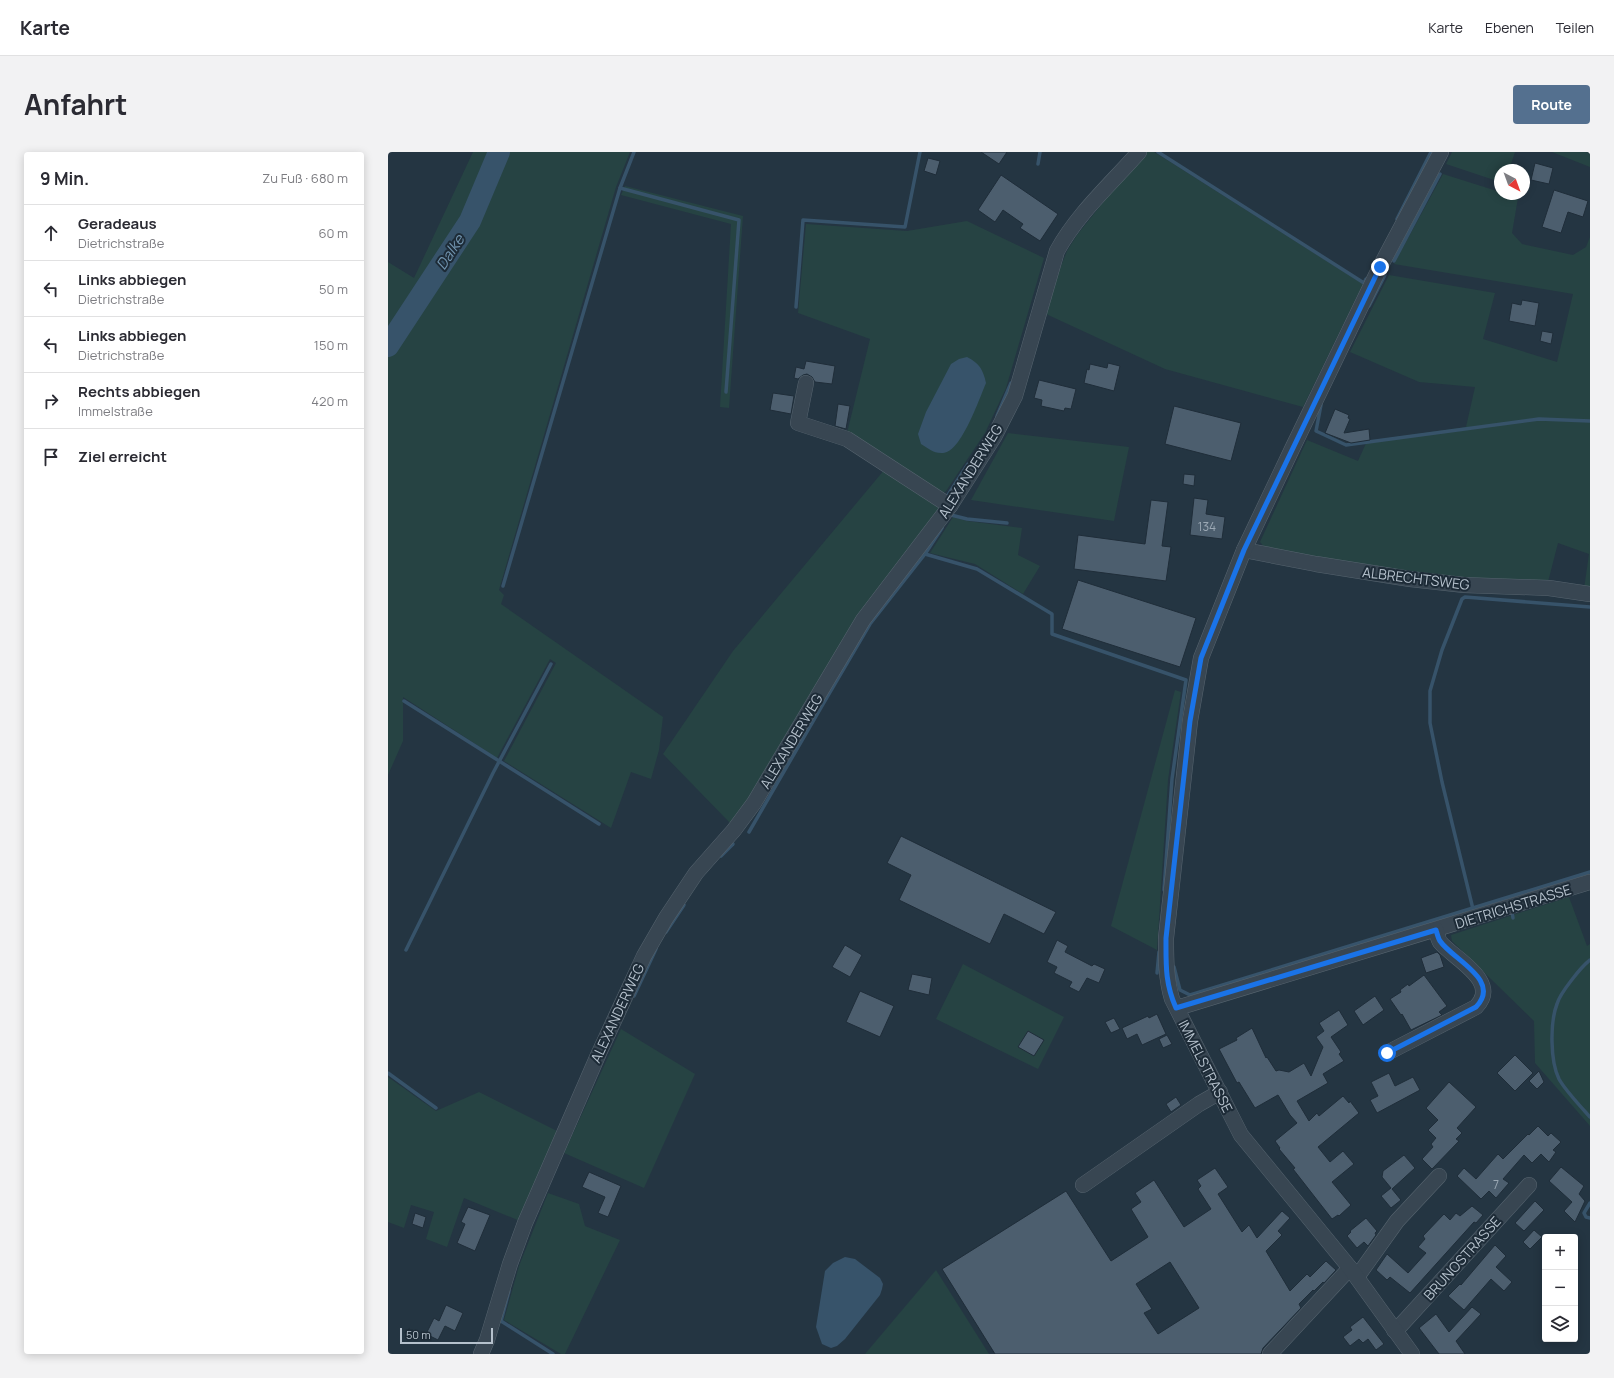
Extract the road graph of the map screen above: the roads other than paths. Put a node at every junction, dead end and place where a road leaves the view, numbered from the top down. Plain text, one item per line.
1 (1139, 152) edge
2 (1441, 152) edge
3 (806, 383) dead end
4 (950, 506) junction
5 (1244, 550) junction
6 (1590, 594) edge
7 (1590, 882) edge
8 (1436, 930) junction
9 (1176, 1008) junction
10 (1387, 1053) dead end
11 (1220, 1092) junction
12 (1439, 1176) dead end
13 (1529, 1184) dead end
14 (1083, 1185) dead end
15 (1353, 1272) junction
16 (1394, 1330) junction
17 (481, 1354) edge
18 (1270, 1354) edge
19 (1412, 1354) edge

1 - 4 street, ALEXANDERWEG
2 - 5 street, IMMELSTRASSE
3 - 4 street
4 - 17 street, ALEXANDERWEG
5 - 6 street, ALBRECHTSWEG
5 - 9 street, IMMELSTRASSE
7 - 8 street, DIETRICHSTRASSE
8 - 9 street, DIETRICHSTRASSE
8 - 10 street, DIETRICHSTRASSE
9 - 11 street, IMMELSTRASSE
11 - 14 street
11 - 15 street, IMMELSTRASSE
12 - 15 street
13 - 16 street, BRUNOSTRASSE
15 - 16 street, IMMELSTRASSE
15 - 18 street
16 - 19 street, IMMELSTRASSE

